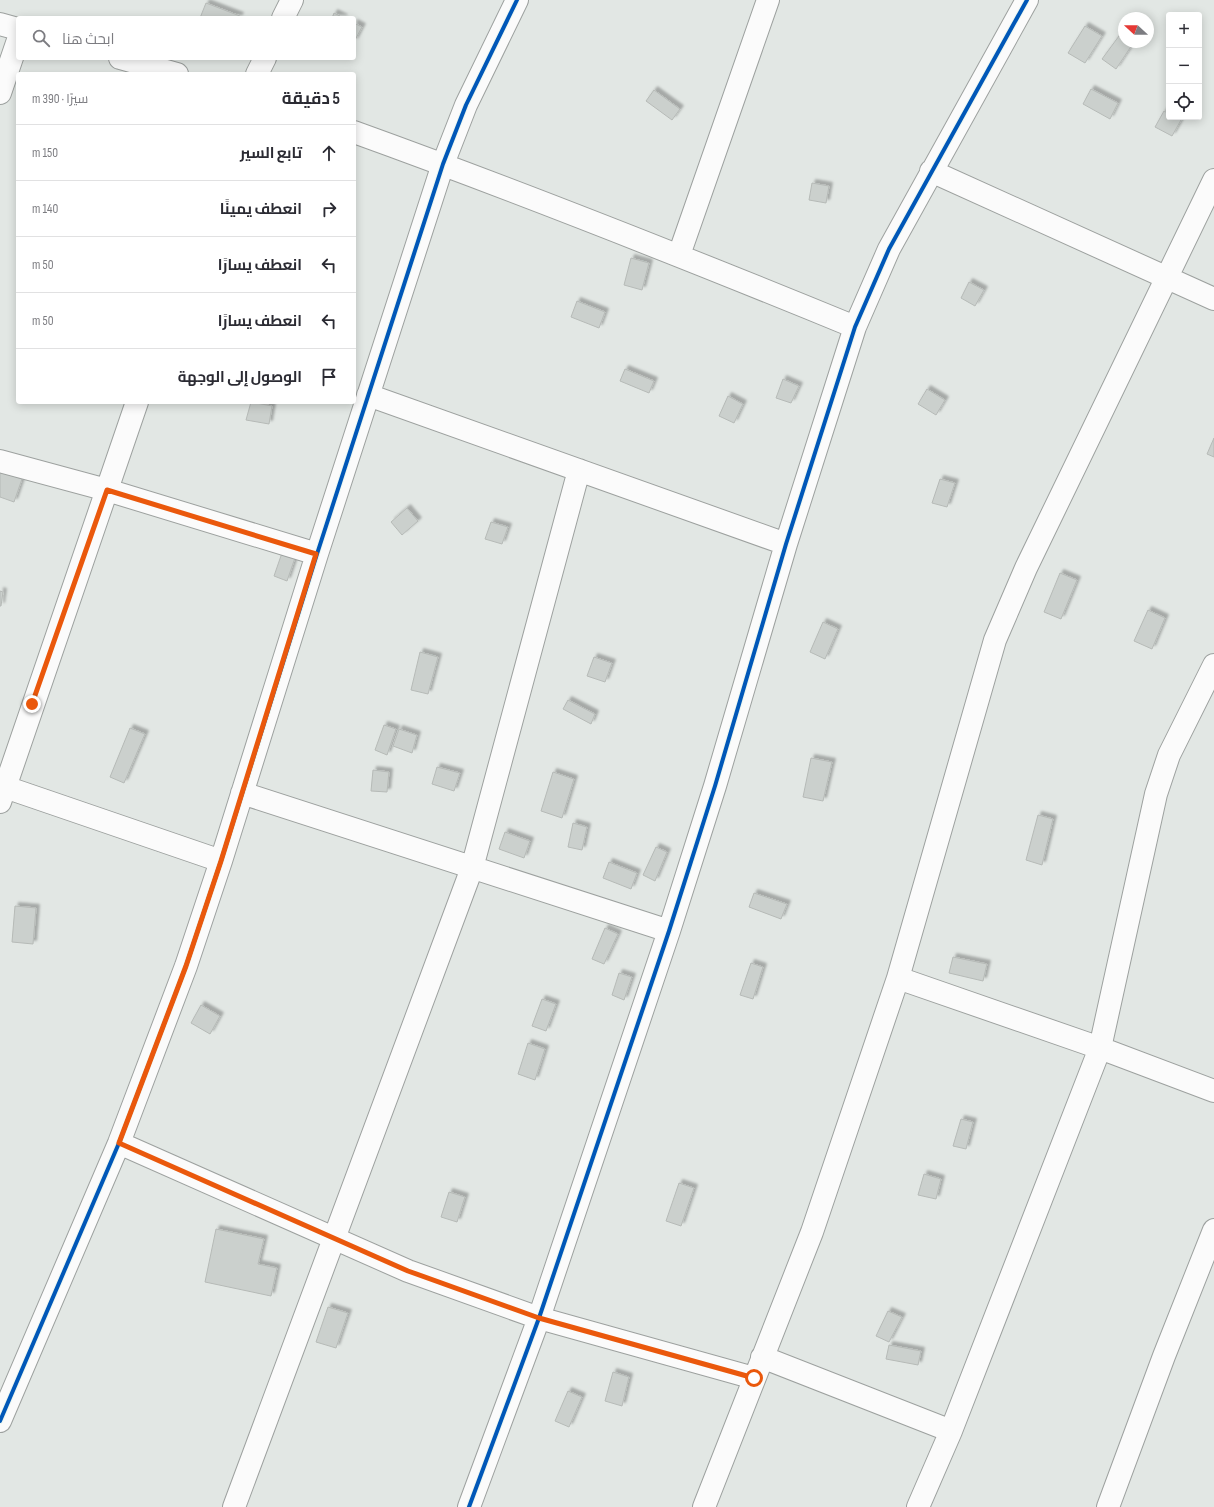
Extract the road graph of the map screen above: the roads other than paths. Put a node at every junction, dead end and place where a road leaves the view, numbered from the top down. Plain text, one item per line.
1 (292, 0) edge
2 (517, 0) edge
3 (768, 0) edge
4 (1028, 0) edge
5 (284, 16) edge
6 (0, 24) edge
7 (16, 28) edge
8 (16, 46) edge
9 (127, 60) edge
10 (264, 60) edge
11 (169, 72) edge
12 (259, 72) edge
13 (0, 93) edge
14 (356, 133) edge
15 (443, 164) junction
16 (931, 171) junction
17 (1214, 180) edge
18 (679, 255) junction
19 (1166, 278) junction
20 (1214, 299) edge
21 (855, 327) junction
22 (368, 395) junction
23 (136, 404) edge
24 (0, 461) edge
25 (579, 470) junction
26 (107, 490) junction
27 (786, 544) junction
28 (316, 554) junction
29 (1214, 665) edge
30 (242, 793) junction
31 (3, 794) edge
32 (221, 861) junction
33 (472, 868) junction
34 (669, 931) junction
35 (898, 978) junction
36 (1100, 1048) junction
37 (1214, 1092) edge
38 (119, 1143) junction
39 (1214, 1230) edge
40 (334, 1239) junction
41 (539, 1318) junction
42 (762, 1357) junction
43 (754, 1378) junction
44 (0, 1421) edge
45 (951, 1431) junction
46 (234, 1507) edge
47 (469, 1507) edge
48 (704, 1507) edge
49 (918, 1507) edge
50 (1108, 1507) edge

1 - 5 street
2 - 15 street
3 - 18 street
4 - 16 street
6 - 7 street
8 - 13 street
9 - 11 street
10 - 12 street
14 - 15 street
15 - 18 street
15 - 22 street
16 - 19 street
16 - 21 street
17 - 19 street
18 - 21 street
19 - 20 street
19 - 35 street
21 - 27 street
22 - 25 street
22 - 28 street
23 - 26 street
24 - 26 street
25 - 27 street
25 - 33 street
26 - 28 street
26 - 31 street
27 - 34 street
28 - 30 street
29 - 36 street
30 - 32 street
30 - 33 street
31 - 32 street
32 - 38 street
33 - 34 street
33 - 40 street
34 - 41 street
35 - 36 street
35 - 42 street
36 - 37 street
36 - 45 street
38 - 40 street
38 - 44 street
39 - 50 street
40 - 41 street
40 - 46 street
41 - 43 street
41 - 47 street
42 - 43 street
42 - 45 street
43 - 48 street
45 - 49 street

